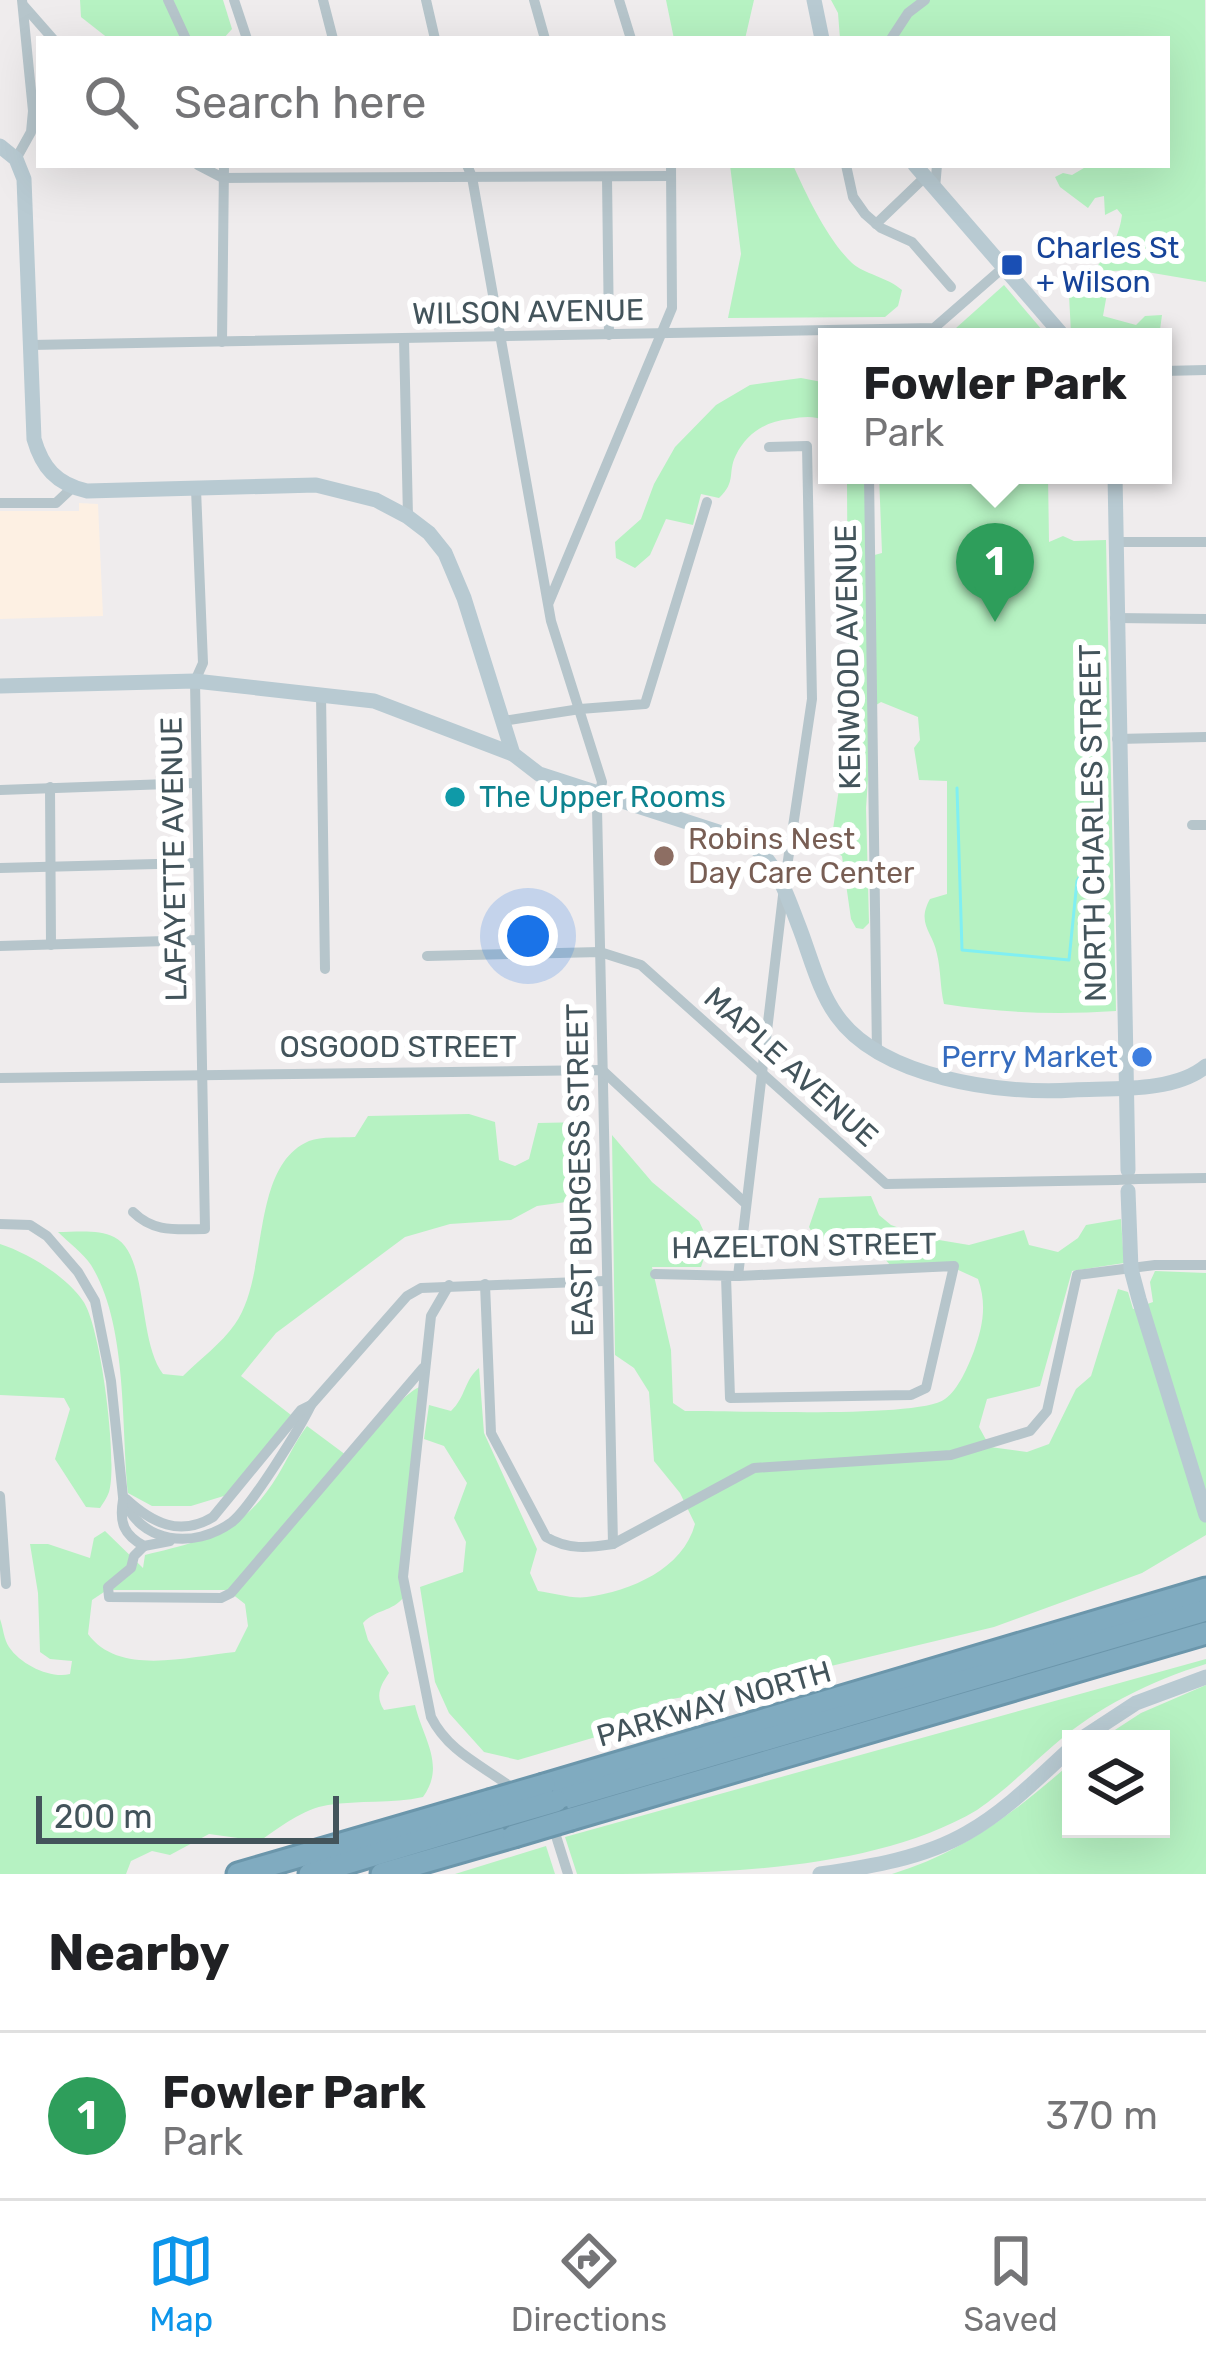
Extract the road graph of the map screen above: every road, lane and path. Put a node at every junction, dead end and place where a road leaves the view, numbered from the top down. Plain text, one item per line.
1 (167, 0) edge
2 (234, 0) edge
3 (322, 0) edge
4 (426, 0) edge
5 (534, 0) edge
6 (619, 0) edge
7 (814, 0) edge
8 (926, 0) edge
9 (22, 3) edge
10 (50, 36) edge
11 (185, 36) edge
12 (246, 36) edge
13 (332, 36) edge
14 (434, 36) edge
15 (544, 36) edge
16 (631, 36) edge
17 (821, 36) edge
18 (893, 36) edge
19 (0, 146) edge
20 (16, 159) junction
21 (285, 168) edge
22 (847, 168) edge
23 (223, 171) edge
24 (368, 171) edge
25 (470, 171) edge
26 (576, 171) edge
27 (671, 171) edge
28 (928, 174) edge
29 (607, 177) junction
30 (287, 178) junction
31 (876, 224) junction
32 (1004, 267) junction
33 (951, 287) dead end
34 (934, 328) edge
35 (1056, 328) edge
36 (818, 333) edge
37 (660, 334) junction
38 (609, 335) junction
39 (501, 337) junction
40 (404, 338) junction
41 (222, 341) junction
42 (31, 345) junction
43 (1206, 370) edge
44 (1172, 371) edge
45 (770, 447) dead end
46 (869, 484) edge
47 (1114, 484) edge
48 (72, 488) junction
49 (196, 489) junction
50 (0, 502) edge
51 (707, 502) dead end
52 (408, 517) junction
53 (1115, 542) junction
54 (1206, 542) edge
55 (548, 605) junction
56 (1115, 617) junction
57 (1206, 619) edge
58 (195, 681) junction
59 (0, 686) edge
60 (321, 694) junction
61 (580, 709) junction
62 (502, 721) junction
63 (1206, 737) edge
64 (1118, 739) junction
65 (513, 754) junction
66 (196, 783) junction
67 (50, 787) junction
68 (0, 790) edge
69 (600, 795) junction
70 (1206, 824) edge
71 (1192, 825) dead end
72 (196, 863) junction
73 (51, 867) junction
74 (0, 868) edge
75 (784, 887) junction
76 (199, 940) junction
77 (51, 945) junction
78 (0, 946) edge
79 (600, 952) junction
80 (427, 956) dead end
81 (325, 969) dead end
82 (877, 1054) junction
83 (1206, 1066) edge
84 (602, 1070) junction
85 (201, 1073) junction
86 (761, 1074) junction
87 (0, 1078) edge
88 (1126, 1087) junction
89 (1206, 1178) edge
90 (1127, 1180) junction
91 (744, 1202) junction
92 (133, 1212) dead end
93 (0, 1224) edge
94 (1206, 1265) edge
95 (1132, 1269) junction
96 (655, 1274) dead end
97 (732, 1276) junction
98 (605, 1281) junction
99 (485, 1284) junction
100 (449, 1285) junction
101 (424, 1366) junction
102 (311, 1405) junction
103 (0, 1496) edge
104 (123, 1497) junction
105 (1206, 1515) edge
106 (173, 1540) junction
107 (613, 1544) junction
108 (144, 1546) junction
109 (6, 1584) dead end
110 (1206, 1589) edge
111 (1206, 1610) edge
112 (1206, 1633) edge
113 (1206, 1647) edge
114 (1206, 1677) edge
115 (1049, 1680) junction
116 (1095, 1730) edge
117 (1062, 1756) edge
118 (557, 1801) junction
119 (495, 1809) junction
120 (238, 1874) edge
121 (310, 1874) edge
122 (382, 1874) edge
123 (568, 1874) edge
124 (820, 1874) edge

1 - 11 street
2 - 12 street
3 - 13 street
4 - 14 street
5 - 15 street
6 - 16 street
7 - 17 street
8 - 18 street
9 - 10 street
9 - 20 street
19 - 20 street
20 - 42 street
21 - 30 street
22 - 31 street
23 - 30 street
23 - 41 street
24 - 25 street
24 - 30 street
25 - 26 street
25 - 39 street, EAST BURGESS STREET
26 - 29 street
27 - 29 street
27 - 37 street
28 - 31 street
28 - 32 street
29 - 38 street
31 - 33 street
32 - 34 street, WILSON AVENUE
32 - 35 street
36 - 37 street, WILSON AVENUE
37 - 38 street, WILSON AVENUE
37 - 55 street
38 - 39 street, WILSON AVENUE
39 - 40 street, WILSON AVENUE
39 - 55 street, EAST BURGESS STREET
40 - 41 street, WILSON AVENUE
40 - 52 street
41 - 42 street, WILSON AVENUE
42 - 48 street
43 - 44 street
45 - 75 street
46 - 82 street, KENWOOD AVENUE
47 - 53 street, NORTH CHARLES STREET
48 - 49 street
48 - 50 street
49 - 52 street
49 - 58 street, LAFAYETTE AVENUE
51 - 61 street
52 - 62 street
53 - 54 street
53 - 56 street, NORTH CHARLES STREET
55 - 61 street, EAST BURGESS STREET
56 - 57 street
56 - 64 street, NORTH CHARLES STREET
58 - 59 street
58 - 60 street
58 - 66 street, LAFAYETTE AVENUE
60 - 65 street
60 - 81 street
61 - 62 street
61 - 69 street, EAST BURGESS STREET
62 - 65 street
63 - 64 street
64 - 88 street, NORTH CHARLES STREET
65 - 69 street
66 - 67 street
66 - 72 street, LAFAYETTE AVENUE
67 - 68 street
67 - 73 street
69 - 75 street
69 - 79 street, EAST BURGESS STREET
70 - 71 street
72 - 73 street
72 - 76 street, LAFAYETTE AVENUE
73 - 74 street
73 - 77 street
75 - 82 street
75 - 86 street
76 - 77 street
76 - 85 street, LAFAYETTE AVENUE
77 - 78 street
79 - 80 street, MAPLE AVENUE
79 - 84 street, EAST BURGESS STREET
79 - 86 street, MAPLE AVENUE
82 - 88 street
83 - 88 street
84 - 85 street, OSGOOD STREET
84 - 91 street
84 - 98 street, EAST BURGESS STREET
85 - 87 street, OSGOOD STREET
85 - 92 street, LAFAYETTE AVENUE
86 - 90 street, MAPLE AVENUE
86 - 91 street
88 - 90 street, NORTH CHARLES STREET
89 - 90 street, MAPLE AVENUE
90 - 95 street, NORTH CHARLES STREET
91 - 97 street
93 - 104 street
94 - 95 street
95 - 105 street, NORTH CHARLES STREET
95 - 107 street
96 - 97 street, HAZELTON STREET
97 - 97 street, HAZELTON STREET
98 - 99 street
98 - 107 street, EAST BURGESS STREET
99 - 100 street
99 - 107 street
100 - 101 street
100 - 102 street
101 - 108 street
101 - 123 street
102 - 104 street
102 - 106 street
103 - 109 street
104 - 106 street
104 - 108 street
106 - 108 street
110 - 118 highway, PARKWAY NORTH
111 - 118 highway
112 - 115 highway, PARKWAY NORTH
113 - 115 highway
114 - 116 street
115 - 118 highway, PARKWAY NORTH
117 - 124 street
118 - 119 highway, PARKWAY NORTH, bridge
118 - 122 highway, PARKWAY NORTH, bridge
119 - 120 highway, PARKWAY NORTH
119 - 121 highway

